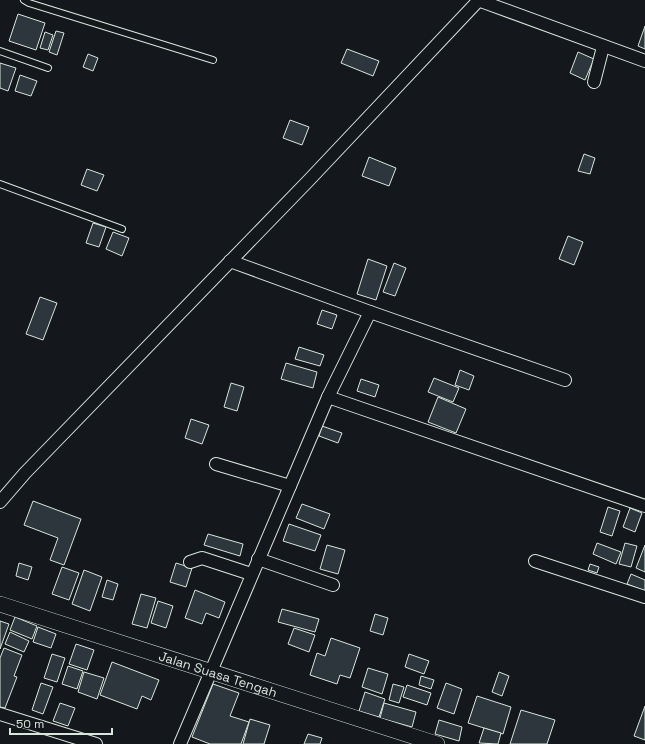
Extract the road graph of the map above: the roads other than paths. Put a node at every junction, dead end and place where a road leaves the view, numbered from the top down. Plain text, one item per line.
1 (24, 0) edge
2 (478, 0) edge
3 (603, 47) junction
4 (0, 51) edge
5 (213, 60) dead end
6 (645, 62) edge
7 (48, 68) dead end
8 (594, 82) dead end
9 (0, 184) edge
10 (122, 229) dead end
11 (230, 261) junction
12 (370, 312) junction
13 (565, 380) dead end
14 (328, 397) junction
15 (216, 464) dead end
16 (290, 486) junction
17 (0, 502) edge
18 (645, 506) edge
19 (258, 559) junction
20 (535, 561) dead end
21 (190, 562) dead end
22 (251, 574) junction
23 (333, 585) dead end
24 (645, 598) edge
25 (0, 604) edge
26 (210, 672) junction
27 (0, 714) edge
28 (96, 744) edge
29 (180, 744) edge
30 (436, 744) edge

1 - 5 lane
2 - 3 street
2 - 11 street
3 - 6 street
3 - 8 street
4 - 7 lane
9 - 10 lane
11 - 12 street
11 - 17 street
12 - 13 street
12 - 14 street
14 - 16 street
14 - 18 street
15 - 16 street
16 - 19 street
19 - 22 street
19 - 23 street
20 - 24 street
21 - 22 street
22 - 26 street
25 - 26 street, Jalan Suasa Tengah
26 - 29 street
26 - 30 street, Jalan Suasa Tengah
27 - 28 street

